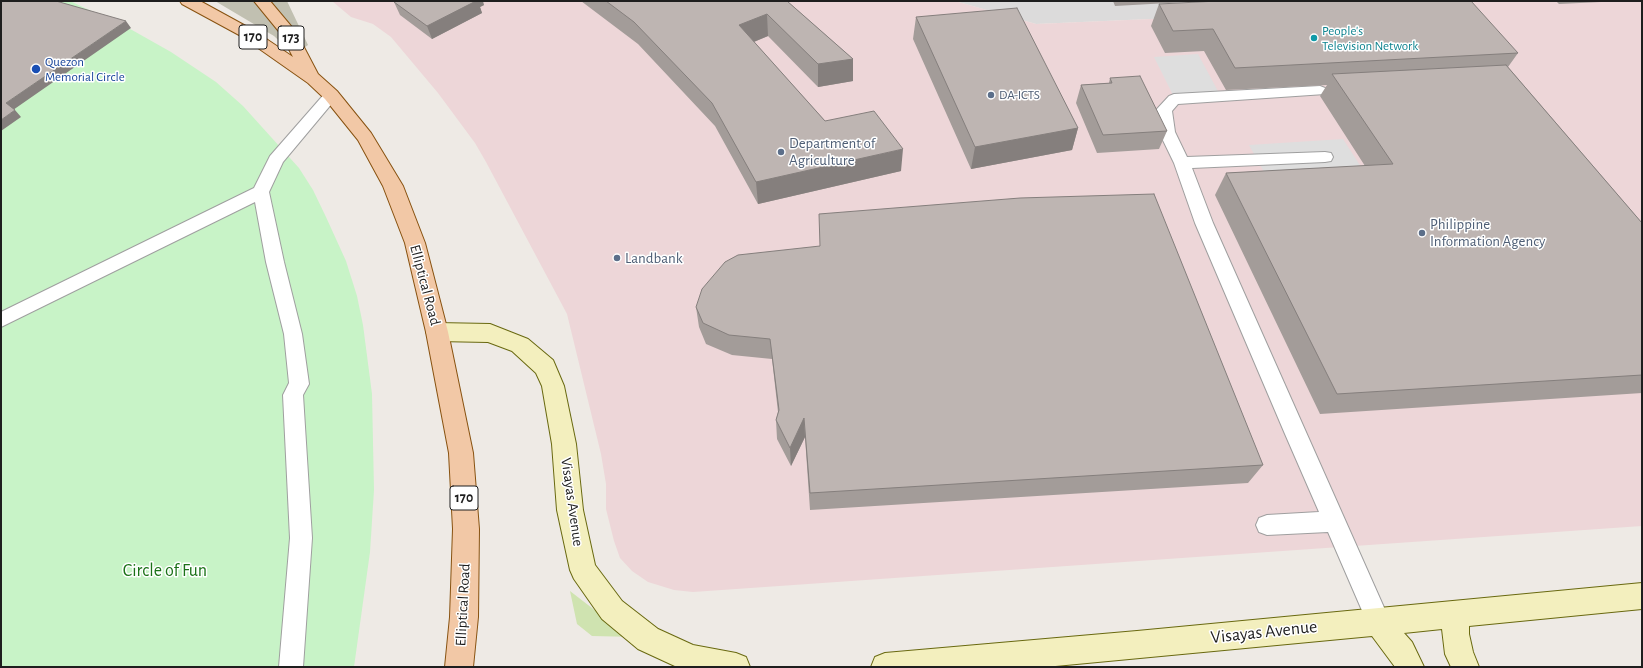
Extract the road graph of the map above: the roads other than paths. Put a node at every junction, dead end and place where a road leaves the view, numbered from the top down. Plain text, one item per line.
1 (188, 1) edge
2 (262, 1) edge
3 (314, 79) junction
4 (1320, 90) edge
5 (331, 95) junction
6 (1325, 157) dead end
7 (1182, 163) junction
8 (261, 192) junction
9 (1, 320) edge
10 (437, 332) junction
11 (1334, 520) junction
12 (1267, 525) dead end
13 (1642, 596) edge
14 (1456, 614) junction
15 (1378, 621) junction
16 (291, 667) edge
17 (459, 667) edge
18 (736, 667) edge
19 (885, 667) edge
20 (1410, 667) edge
21 (1465, 667) edge

1 - 3 main road, Elliptical Road / 170
2 - 3 main road, 173
3 - 5 main road, Elliptical Road / 170
4 - 7 lane
5 - 8 lane
5 - 10 main road, Elliptical Road / 170
6 - 7 lane
7 - 11 lane
8 - 9 lane
8 - 16 lane
10 - 17 main road, Elliptical Road / 170
10 - 18 main road, Visayas Avenue
11 - 12 lane
11 - 15 lane
13 - 14 main road, Visayas Avenue
14 - 15 main road, Visayas Avenue
14 - 21 main road
15 - 19 main road, Visayas Avenue
15 - 20 main road

